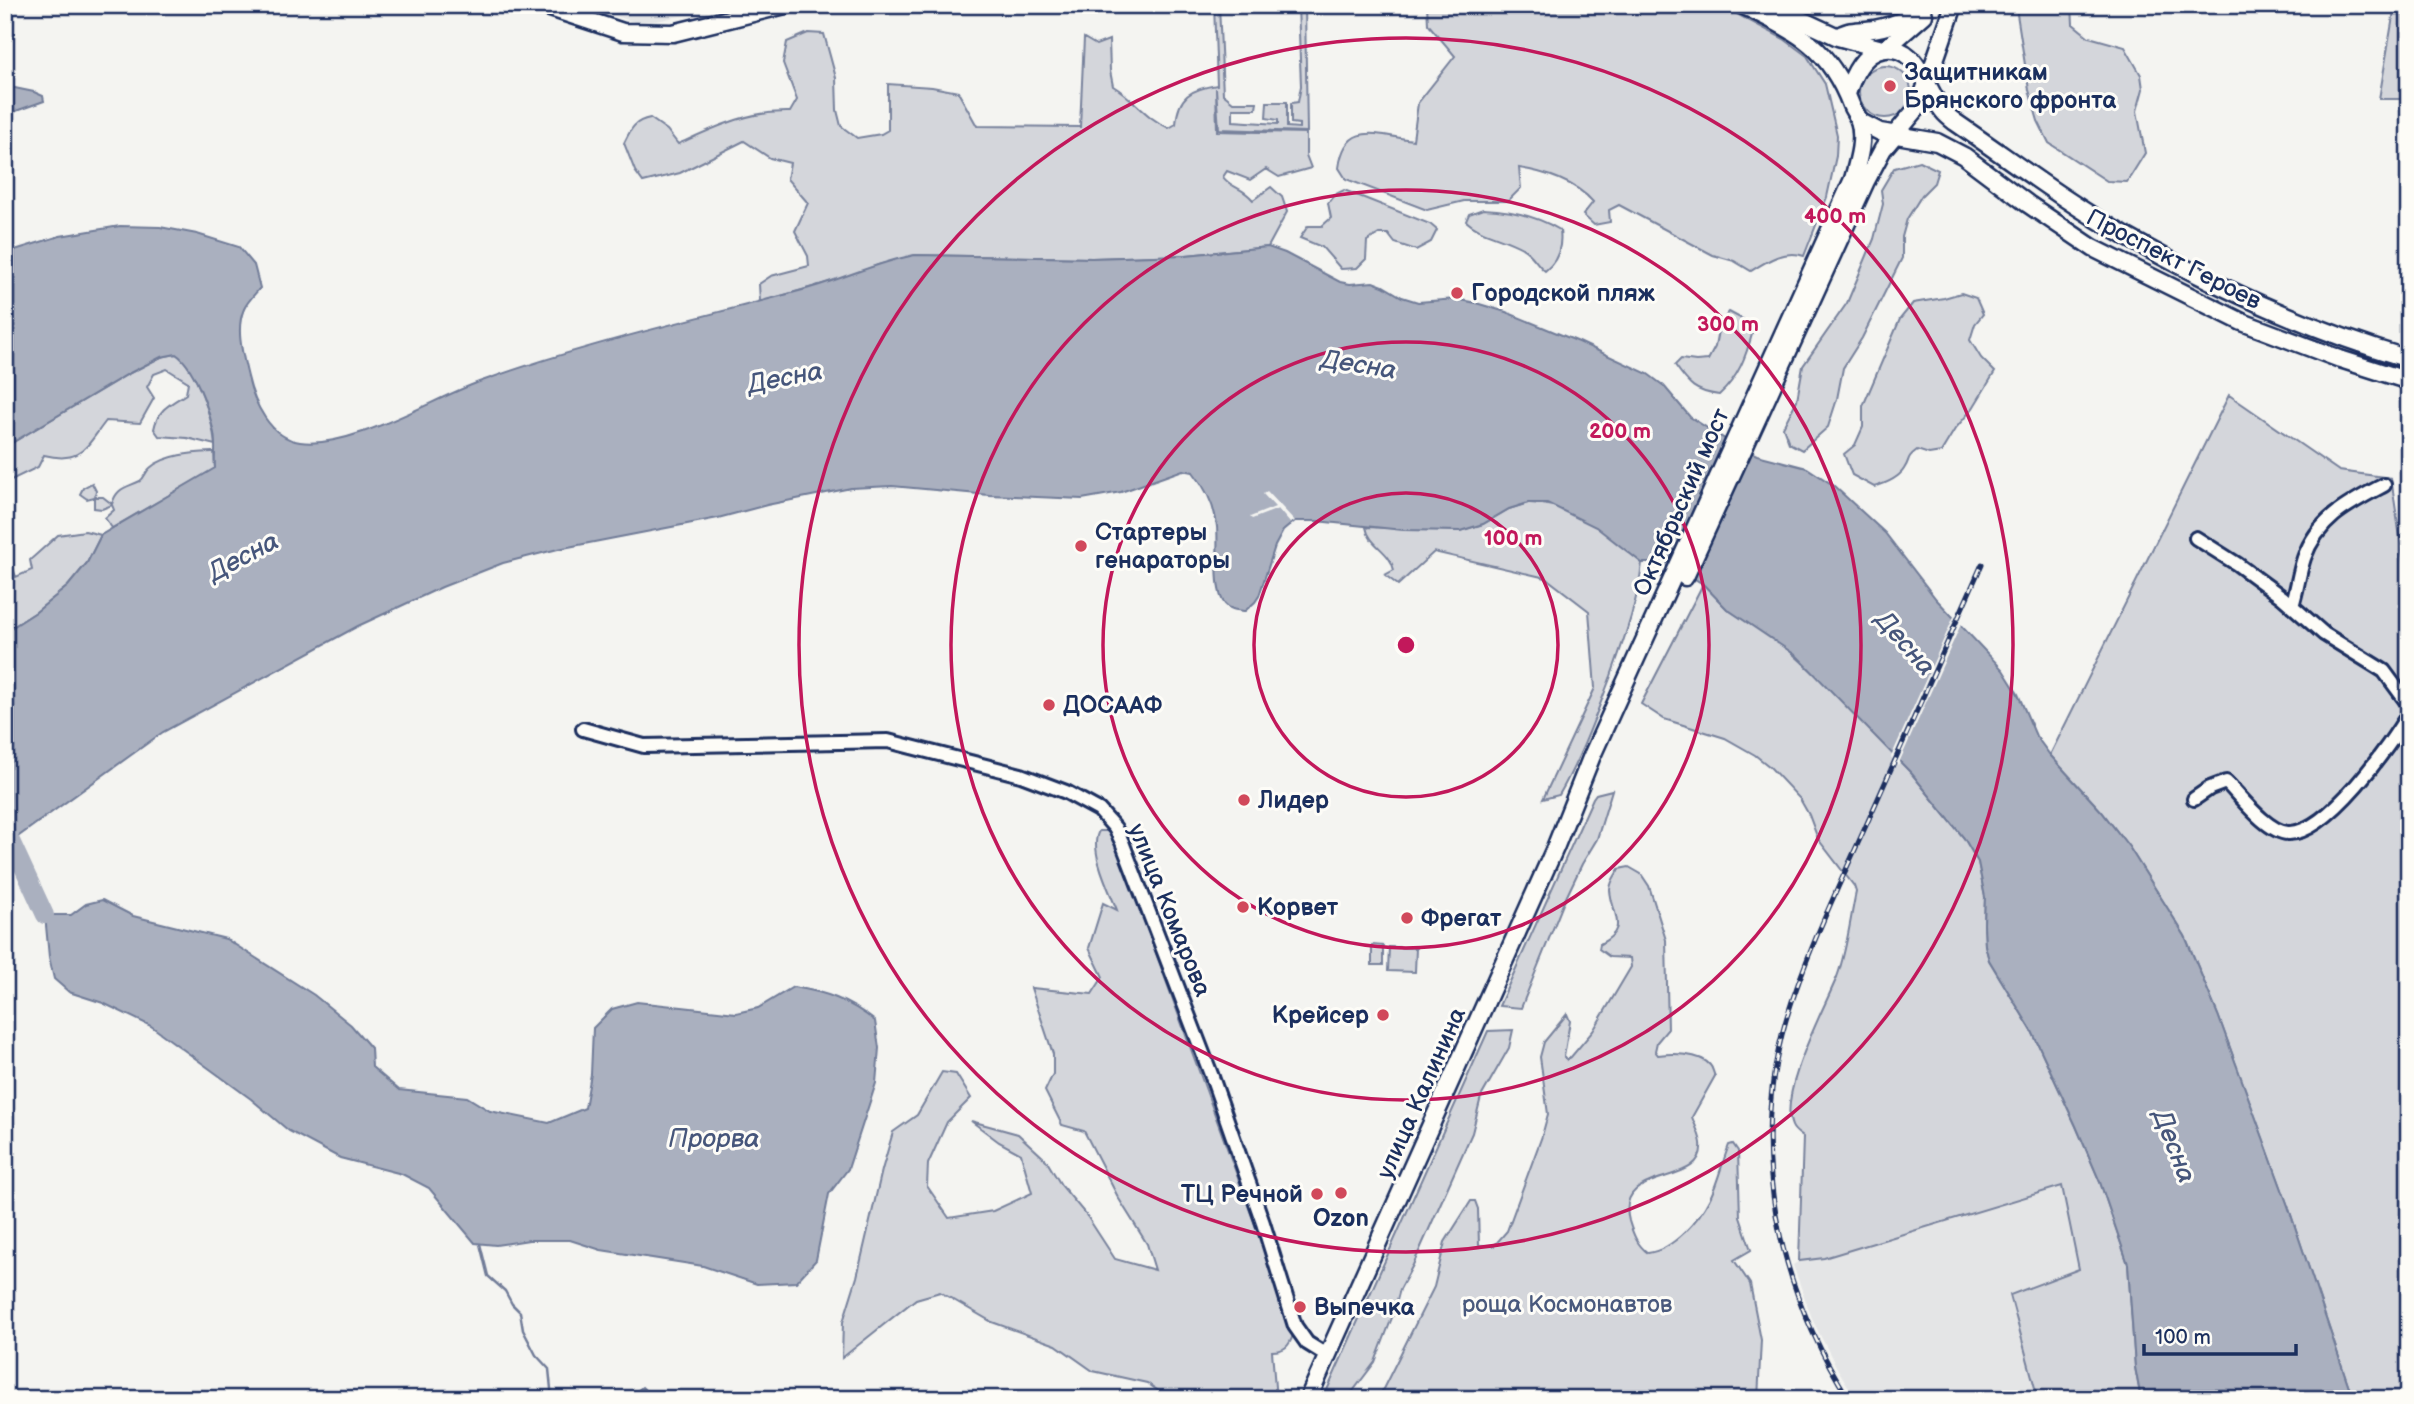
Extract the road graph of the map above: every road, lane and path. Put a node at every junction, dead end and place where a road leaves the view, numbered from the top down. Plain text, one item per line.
1 (541, 5) edge
2 (785, 5) edge
3 (1742, 5) edge
4 (1924, 5) edge
5 (1932, 5) edge
6 (1954, 5) edge
7 (1776, 9) edge
8 (1838, 37) junction
9 (1884, 49) junction
10 (1926, 83) junction
11 (1847, 94) junction
12 (1859, 121) junction
13 (1896, 133) junction
14 (1819, 268) junction
15 (2409, 359) edge
16 (2409, 381) edge
17 (2384, 485) dead end
18 (2196, 538) dead end
19 (2292, 606) junction
20 (2409, 705) edge
21 (2409, 713) edge
22 (583, 729) dead end
23 (1596, 760) joint
24 (2194, 799) dead end
25 (1328, 1356) junction
26 (1308, 1399) edge

1 - 2 main road
3 - 11 main road
4 - 8 main road
5 - 9 main road
6 - 10 main road
7 - 8 main road
8 - 9 main road
9 - 10 main road
9 - 11 main road
10 - 13 main road
10 - 15 main road, Проспект Героев
11 - 12 main road
12 - 13 main road
12 - 14 main road
13 - 14 main road
13 - 16 main road, Проспект Героев
14 - 23 main road, Октябрьский мост
17 - 19 street
18 - 19 street
19 - 20 street
21 - 24 street
22 - 25 street, улица Комарова
23 - 25 main road, улица Калинина
25 - 26 main road

